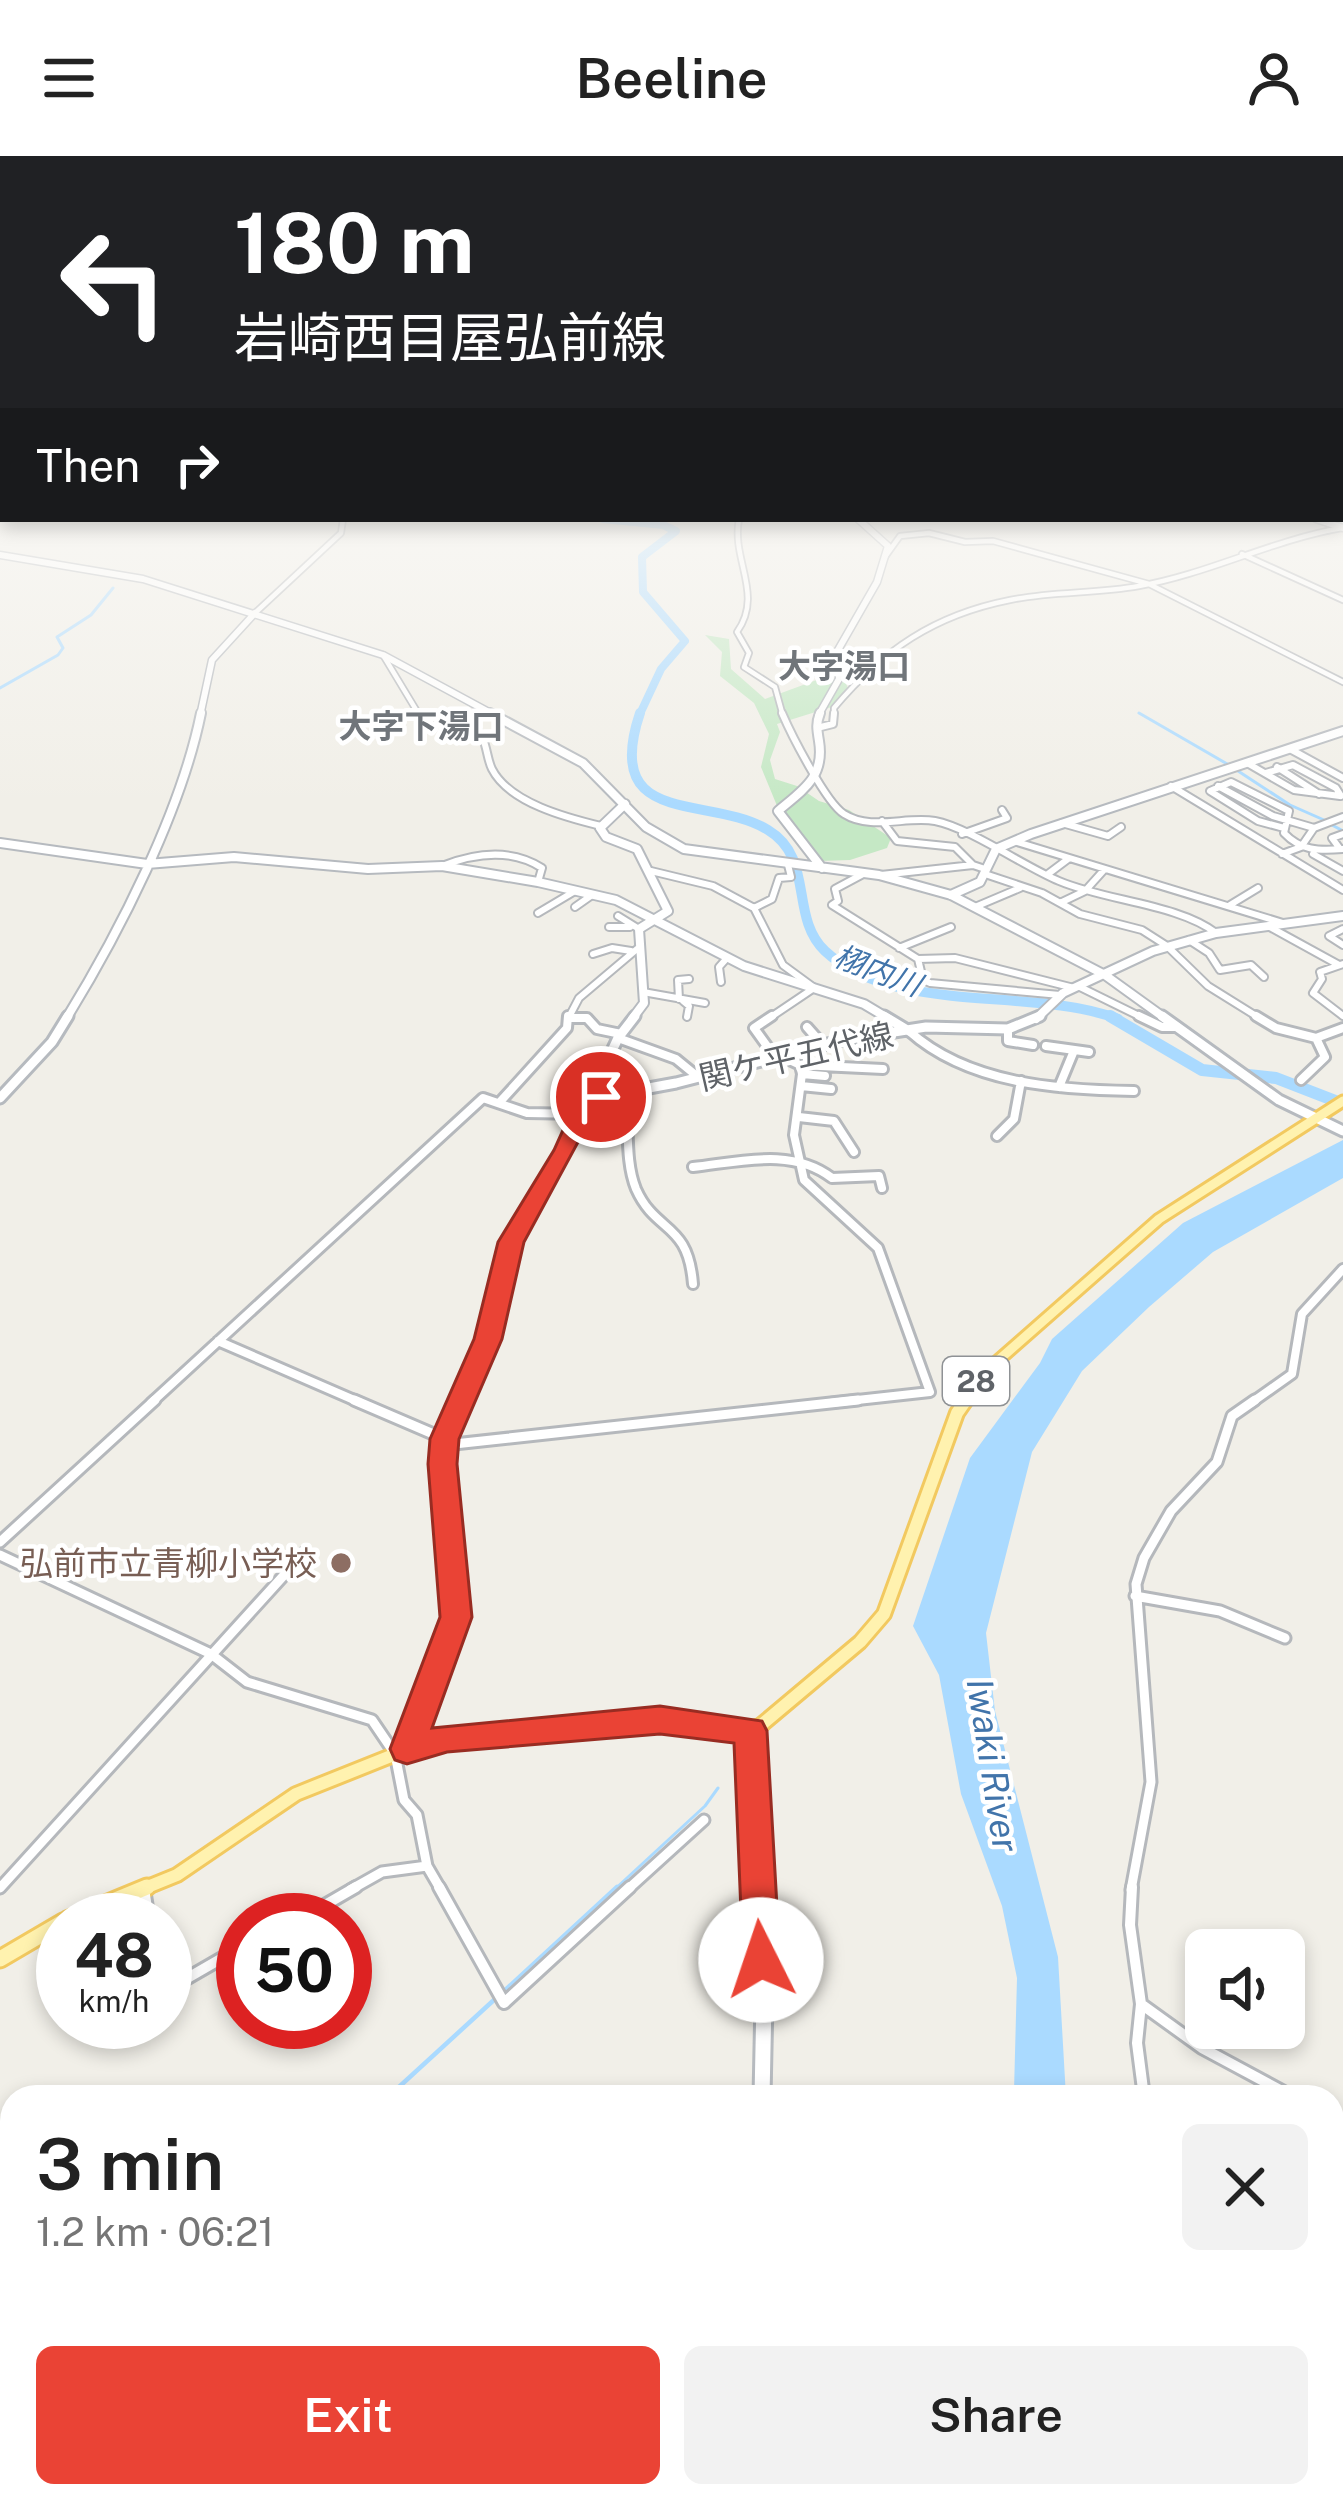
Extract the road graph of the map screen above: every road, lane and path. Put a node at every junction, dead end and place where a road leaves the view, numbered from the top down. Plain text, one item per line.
1 (164, 586) edge
2 (285, 586) edge
3 (746, 586) edge
4 (875, 586) edge
5 (1134, 586) edge
6 (1152, 586) edge
7 (1311, 586) edge
8 (1343, 600) edge
9 (255, 614) junction
10 (383, 656) junction
11 (1343, 682) edge
12 (817, 728) junction
13 (1343, 730) edge
14 (1289, 748) junction
15 (1246, 762) junction
16 (1276, 767) junction
17 (1267, 773) junction
18 (1343, 778) edge
19 (815, 779) junction
20 (1171, 786) junction
21 (1319, 794) junction
22 (1341, 796) edge
23 (625, 804) junction
24 (1002, 810) dead end
25 (1343, 817) edge
26 (1290, 819) junction
27 (882, 821) junction
28 (1061, 822) junction
29 (601, 826) junction
30 (1121, 827) dead end
31 (1314, 828) junction
32 (1284, 829) junction
33 (1343, 834) edge
34 (961, 835) junction
35 (1017, 842) junction
36 (0, 843) edge
37 (1300, 847) junction
38 (1341, 849) edge
39 (994, 851) junction
40 (1311, 853) junction
41 (1282, 854) junction
42 (1068, 859) junction
43 (147, 864) junction
44 (790, 865) junction
45 (442, 866) junction
46 (973, 866) junction
47 (822, 868) junction
48 (650, 871) junction
49 (1103, 871) junction
50 (1343, 871) edge
51 (985, 872) junction
52 (865, 873) junction
53 (1048, 874) junction
54 (879, 875) junction
55 (538, 882) junction
56 (1341, 886) edge
57 (1022, 888) junction
58 (1258, 888) dead end
59 (576, 890) junction
60 (1085, 891) junction
61 (593, 894) junction
62 (951, 895) junction
63 (1061, 903) junction
64 (1229, 906) junction
65 (574, 907) dead end
66 (975, 907) junction
67 (754, 908) junction
68 (538, 913) dead end
69 (618, 916) dead end
70 (1343, 916) edge
71 (652, 919) junction
72 (1284, 924) junction
73 (1268, 926) junction
74 (609, 927) dead end
75 (951, 927) dead end
76 (635, 928) junction
77 (1343, 929) edge
78 (1216, 933) junction
79 (1188, 939) junction
80 (1343, 945) edge
81 (1167, 946) junction
82 (898, 948) junction
83 (634, 950) junction
84 (593, 954) dead end
85 (727, 958) junction
86 (918, 959) junction
87 (1341, 964) edge
88 (1105, 975) junction
89 (1264, 977) dead end
90 (689, 979) dead end
91 (721, 982) dead end
92 (1077, 987) junction
93 (813, 990) junction
94 (643, 992) junction
95 (1059, 996) junction
96 (680, 999) junction
97 (705, 1004) dead end
98 (1343, 1016) edge
99 (687, 1017) dead end
100 (572, 1018) junction
101 (807, 1027) dead end
102 (1177, 1028) junction
103 (1343, 1028) edge
104 (1009, 1029) junction
105 (909, 1030) junction
106 (619, 1036) junction
107 (1316, 1038) junction
108 (822, 1044) junction
109 (1033, 1045) dead end
110 (1046, 1046) dead end
111 (1089, 1052) dead end
112 (1073, 1053) junction
113 (780, 1058) junction
114 (801, 1069) junction
115 (883, 1069) dead end
116 (825, 1076) dead end
117 (698, 1077) junction
118 (1301, 1080) dead end
119 (1021, 1081) junction
120 (801, 1086) junction
121 (1059, 1087) junction
122 (831, 1089) dead end
123 (1134, 1091) dead end
124 (625, 1093) junction
125 (0, 1098) edge
126 (589, 1099) junction
127 (1343, 1101) edge
128 (500, 1103) junction
129 (582, 1114) junction
130 (799, 1118) junction
131 (1320, 1120) junction
132 (1343, 1131) edge
133 (997, 1136) dead end
134 (854, 1152) dead end
135 (803, 1161) junction
136 (693, 1167) dead end
137 (882, 1188) dead end
138 (1343, 1270) edge
139 (693, 1284) dead end
140 (218, 1341) junction
141 (444, 1442) junction
142 (0, 1542) edge
143 (305, 1552) dead end
144 (0, 1556) edge
145 (1135, 1596) junction
146 (1285, 1638) dead end
147 (211, 1654) junction
148 (751, 1731) junction
149 (401, 1752) junction
150 (704, 1820) dead end
151 (427, 1866) junction
152 (0, 1888) edge
153 (144, 1889) junction
154 (134, 1893) edge
155 (145, 1893) edge
156 (346, 1893) edge
157 (36, 1938) edge
158 (0, 1958) edge
159 (1141, 2004) junction
160 (762, 2085) edge
161 (1142, 2085) edge
162 (1271, 2085) edge

1 - 9 street
2 - 9 street
3 - 19 street
4 - 12 street
5 - 12 street
6 - 11 street
7 - 8 street
9 - 10 street
9 - 43 street
10 - 23 street
10 - 29 street
12 - 19 street
13 - 14 street
14 - 15 street
14 - 18 street
15 - 17 street
15 - 20 street
16 - 17 street
16 - 21 street
16 - 22 street
17 - 21 street
19 - 27 street
19 - 47 street
20 - 28 street
20 - 41 street
21 - 22 street
23 - 29 street
23 - 44 street
24 - 34 street
25 - 31 street
26 - 31 street
26 - 32 street
26 - 32 street
27 - 34 street
27 - 46 street
28 - 30 street
28 - 35 street
29 - 48 street
31 - 37 street
32 - 37 street
33 - 38 street
34 - 39 street
35 - 39 street
35 - 42 street
36 - 43 street
37 - 40 street
37 - 41 street
38 - 40 street
39 - 51 street
39 - 53 street
40 - 50 street
41 - 56 street
42 - 49 street
42 - 53 street
43 - 45 street
43 - 125 street
44 - 47 street
44 - 67 street
45 - 55 street
45 - 55 street
46 - 51 street
46 - 54 street
47 - 52 street
48 - 67 street
48 - 71 street
49 - 60 street
49 - 64 street
51 - 57 street
51 - 62 street
52 - 54 street
52 - 82 street
53 - 60 street
54 - 62 street
55 - 59 street
57 - 63 street
57 - 66 street
58 - 64 street
59 - 61 street
59 - 68 street
60 - 63 street
60 - 78 street
61 - 65 street
61 - 71 street
62 - 66 street
63 - 81 street
64 - 72 street
66 - 88 street
67 - 93 street
69 - 76 street
70 - 72 street, 関ケ平五代線
71 - 76 street
71 - 85 street
72 - 73 street, 関ケ平五代線
73 - 78 street, 関ケ平五代線
73 - 87 street
74 - 76 street
75 - 82 street
76 - 83 street
77 - 80 street
78 - 79 street, 関ケ平五代線
79 - 81 street, 関ケ平五代線
79 - 89 street
81 - 88 street, 関ケ平五代線
81 - 107 street
82 - 86 street
83 - 84 street
83 - 94 street
83 - 100 street
85 - 91 street
85 - 93 street
86 - 92 street
86 - 95 street
87 - 98 street
88 - 92 street, 関ケ平五代線
88 - 102 street
90 - 96 street
92 - 95 street, 関ケ平五代線
92 - 102 street
93 - 105 street
93 - 113 street
94 - 96 street
94 - 106 street
95 - 104 street, 関ケ平五代線
96 - 97 street
96 - 99 street
100 - 106 street
100 - 128 street
101 - 108 street
102 - 131 street
103 - 107 street
104 - 105 street, 関ケ平五代線
104 - 109 street
105 - 108 street, 関ケ平五代線
105 - 119 street
106 - 117 street
106 - 126 street
107 - 118 street
108 - 113 street, 関ケ平五代線
110 - 112 street
111 - 112 street
112 - 121 street
113 - 114 street
113 - 117 street, 関ケ平五代線
114 - 115 street
114 - 116 street
114 - 120 street
117 - 124 street, 関ケ平五代線
119 - 121 street
119 - 133 street
120 - 122 street
120 - 130 street
121 - 123 street
124 - 126 street, 関ケ平五代線
124 - 139 street
126 - 129 street
127 - 131 main road, 28
128 - 129 street
128 - 140 street
129 - 141 street
130 - 134 street
130 - 135 street
131 - 132 street
131 - 148 main road, 28
135 - 136 street
135 - 137 street
135 - 141 street
138 - 145 street
140 - 141 street
140 - 142 street
141 - 149 street
143 - 147 street
144 - 147 street
145 - 146 street
145 - 159 street
147 - 149 street
147 - 152 street
148 - 149 main road
148 - 160 street
149 - 151 street
149 - 153 main road
150 - 151 street
151 - 156 street
153 - 154 main road
153 - 155 street
157 - 158 main road
159 - 161 street
159 - 162 street

